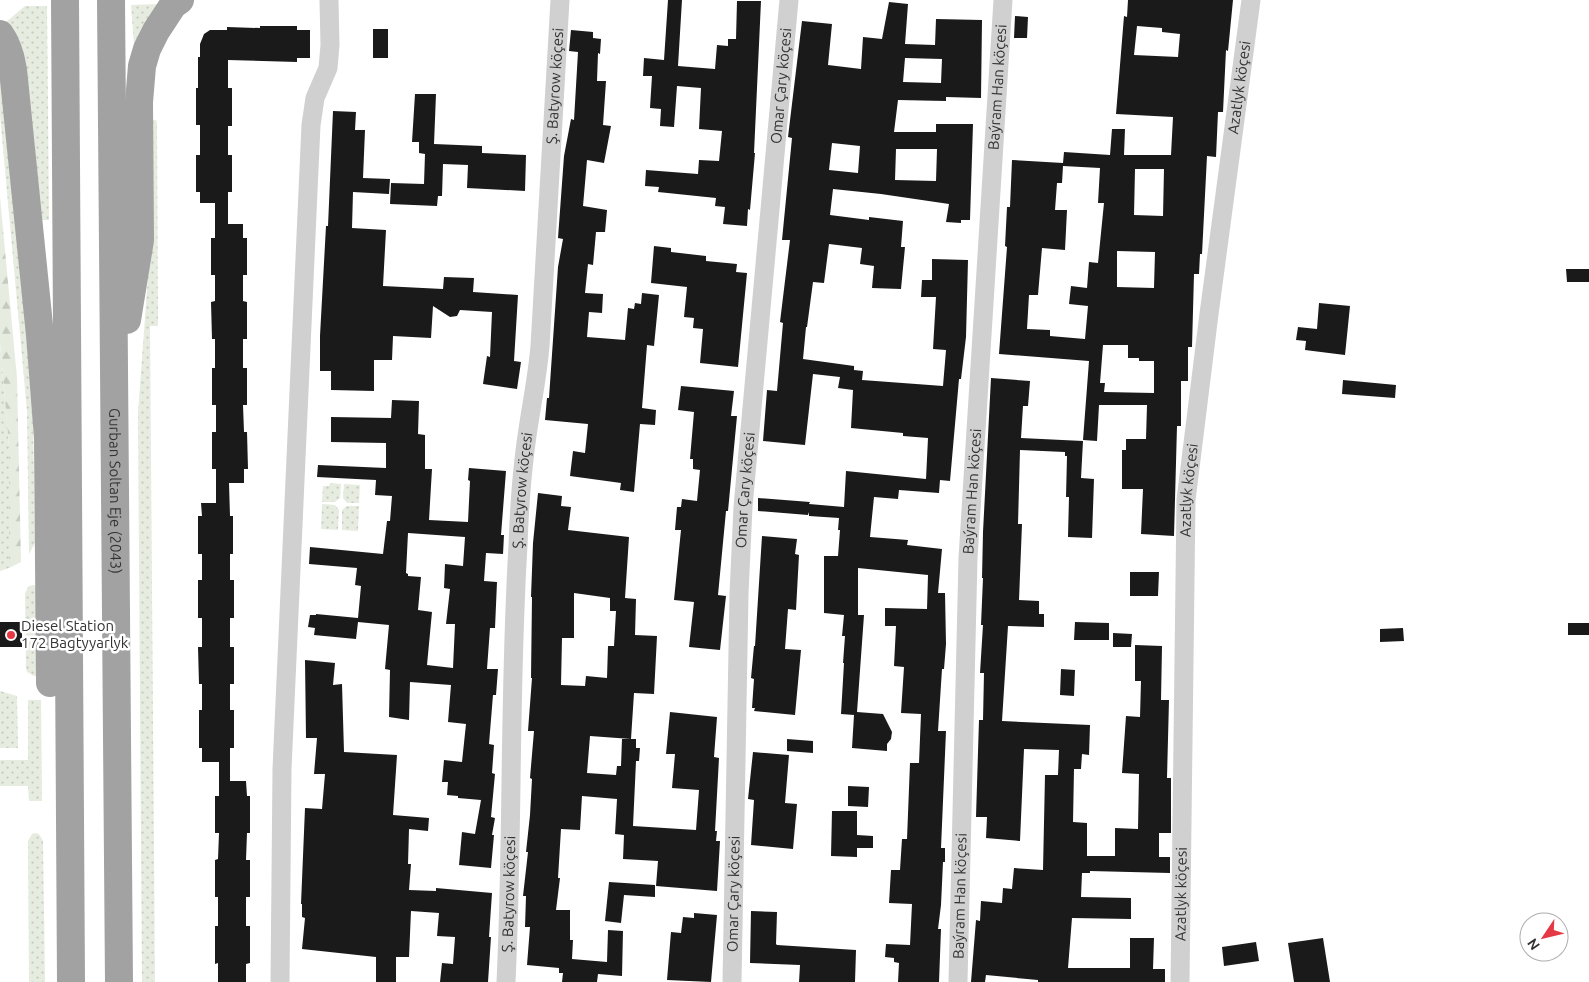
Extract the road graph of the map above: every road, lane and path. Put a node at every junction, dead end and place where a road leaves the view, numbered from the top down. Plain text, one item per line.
1 (65, 0) edge
2 (111, 0) edge
3 (180, 0) edge
4 (329, 0) edge
5 (560, 0) edge
6 (789, 0) edge
7 (1003, 0) edge
8 (1251, 0) edge
9 (0, 34) edge
10 (68, 372) junction
11 (114, 396) junction
12 (49, 560) junction
13 (70, 792) junction
14 (71, 982) edge
15 (119, 982) edge
16 (280, 982) edge
17 (506, 982) edge
18 (732, 982) edge
19 (958, 982) edge
20 (1180, 982) edge

1 - 10 highway
2 - 11 highway, Gurban Soltan Eje (2043)
3 - 11 highway
4 - 16 street
5 - 17 street, Ş. Batyrow köçesi
6 - 18 street, Omar Çary köçesi
7 - 19 street, Baýram Han köçesi
8 - 20 street, Azatlyk köçesi
9 - 12 highway
10 - 12 highway
10 - 13 highway
11 - 15 highway, Gurban Soltan Eje (2043)
12 - 13 highway
13 - 14 highway

